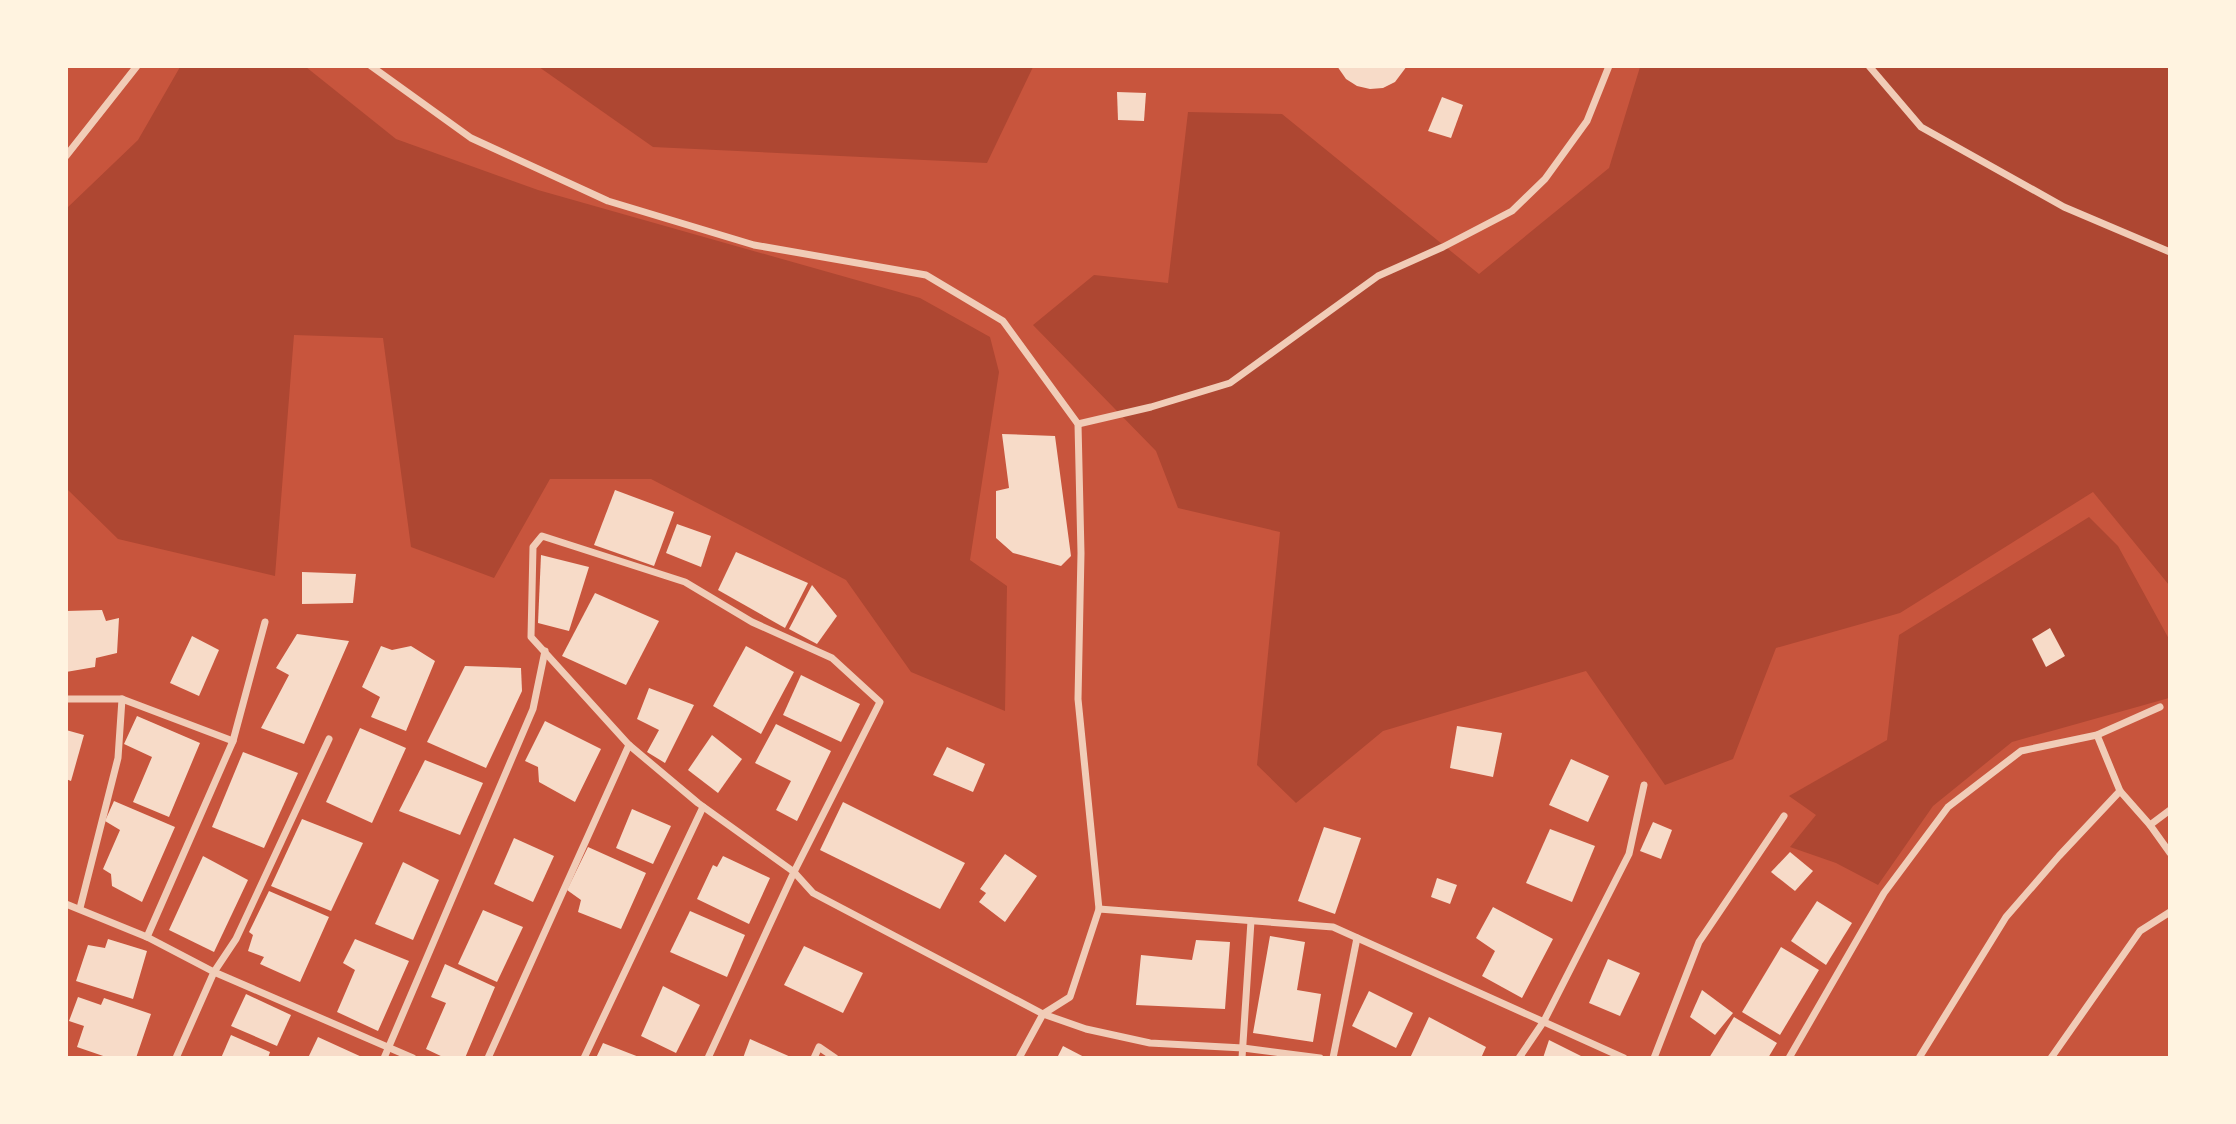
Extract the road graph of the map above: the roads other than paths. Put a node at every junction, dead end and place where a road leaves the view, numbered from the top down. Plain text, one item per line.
1 (137, 66) edge
2 (371, 66) edge
3 (1609, 66) edge
4 (1869, 66) edge
5 (66, 156) edge
6 (2169, 252) edge
7 (1078, 424) junction
8 (265, 622) dead end
9 (545, 651) junction
10 (66, 699) edge
11 (122, 699) junction
12 (2160, 706) dead end
13 (2097, 735) junction
14 (329, 739) dead end
15 (233, 741) junction
16 (629, 745) junction
17 (1644, 785) dead end
18 (2120, 791) junction
19 (704, 807) junction
20 (2169, 810) edge
21 (1784, 816) dead end
22 (2150, 825) junction
23 (2169, 853) edge
24 (794, 872) junction
25 (66, 904) edge
26 (80, 908) junction
27 (1099, 909) junction
28 (2169, 912) edge
29 (1251, 921) junction
30 (147, 937) junction
31 (1357, 938) junction
32 (214, 972) junction
33 (1043, 1014) junction
34 (1544, 1021) junction
35 (388, 1047) junction
36 (1243, 1048) junction
37 (176, 1058) edge
38 (384, 1058) edge
39 (413, 1058) edge
40 (488, 1058) edge
41 (584, 1058) edge
42 (708, 1058) edge
43 (814, 1058) edge
44 (835, 1058) edge
45 (1019, 1058) edge
46 (1242, 1058) edge
47 (1320, 1058) edge
48 (1333, 1058) edge
49 (1519, 1058) edge
50 (1624, 1058) edge
51 (1654, 1058) edge
52 (1789, 1058) edge
53 (1919, 1058) edge
54 (2051, 1058) edge

1 - 5 street
2 - 7 street
3 - 7 street
4 - 6 street
7 - 27 street
8 - 15 street
9 - 16 street
9 - 24 street
9 - 35 street
10 - 11 street
11 - 15 street
11 - 26 street
12 - 13 street
13 - 18 street
13 - 52 street
14 - 32 street
15 - 30 street
16 - 19 street
16 - 40 street
17 - 34 street
18 - 22 street
18 - 53 street
19 - 24 street
19 - 41 street
20 - 22 street
21 - 51 street
22 - 23 street
24 - 33 street
24 - 42 street
25 - 26 street
26 - 30 street
27 - 29 street
27 - 33 street
28 - 54 street
29 - 31 street
29 - 36 street
30 - 32 street
31 - 34 street
31 - 48 street
32 - 35 street
32 - 37 street
33 - 36 street
33 - 45 street
34 - 49 street
34 - 50 street
35 - 38 street
35 - 39 street
36 - 46 street
36 - 47 street
43 - 44 street

